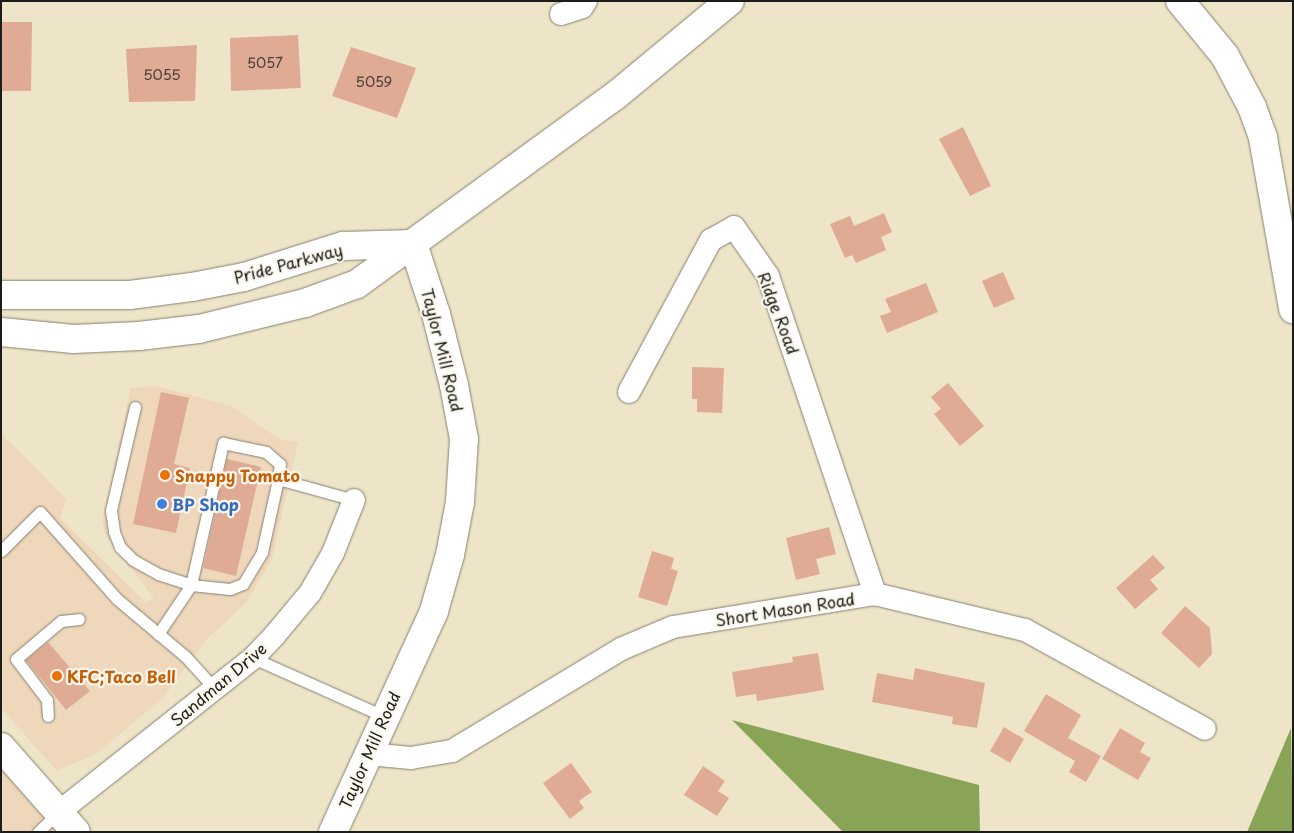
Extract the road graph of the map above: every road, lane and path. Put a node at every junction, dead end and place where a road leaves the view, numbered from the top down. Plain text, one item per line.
1 (586, 1) edge
2 (730, 1) edge
3 (1180, 1) edge
4 (561, 14) dead end
5 (413, 244) junction
6 (1, 295) edge
7 (1293, 309) edge
8 (1, 332) edge
9 (629, 392) dead end
10 (135, 407) dead end
11 (278, 479) junction
12 (354, 500) joint
13 (1, 551) edge
14 (191, 585) junction
15 (875, 594) junction
16 (79, 619) dead end
17 (158, 634) junction
18 (253, 658) junction
19 (215, 689) junction
20 (48, 716) dead end
21 (383, 716) junction
22 (1205, 729) dead end
23 (1, 747) edge
24 (369, 754) junction
25 (67, 822) edge
26 (38, 832) edge
27 (333, 832) edge

1 - 4 street
2 - 5 main road
3 - 7 main road
5 - 6 main road, Pride Parkway
5 - 8 main road
5 - 21 main road, Taylor Mill Road
9 - 15 street, Ridge Road
10 - 14 lane
11 - 12 lane
11 - 14 lane
11 - 14 lane
12 - 18 street, Sandman Drive
13 - 17 lane
14 - 17 lane
15 - 22 street, Short Mason Road
15 - 24 street, Short Mason Road
16 - 20 lane
17 - 19 lane
18 - 19 street, Sandman Drive
18 - 21 lane
19 - 25 street, Sandman Drive
21 - 24 main road, Taylor Mill Road
23 - 25 main road
24 - 27 main road, Taylor Mill Road
25 - 26 lane

